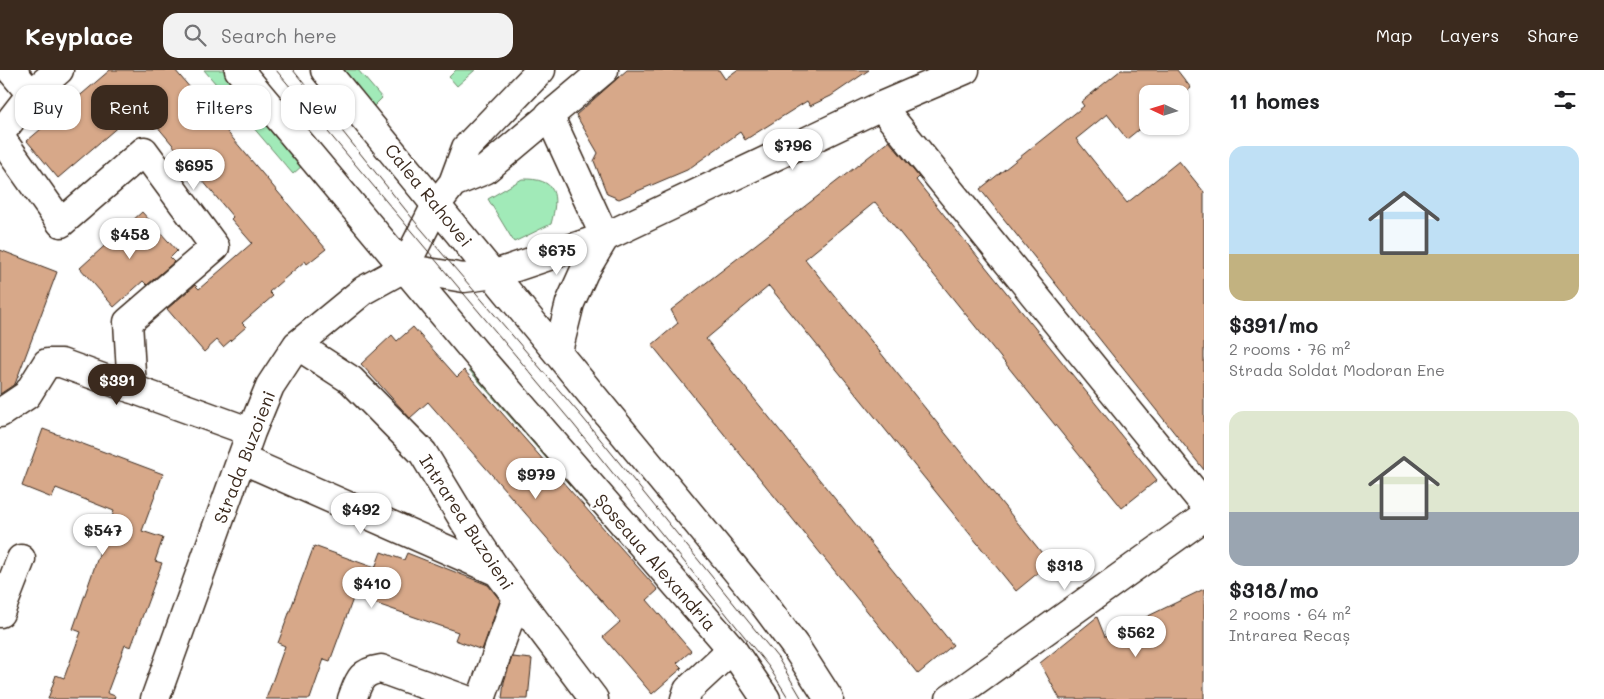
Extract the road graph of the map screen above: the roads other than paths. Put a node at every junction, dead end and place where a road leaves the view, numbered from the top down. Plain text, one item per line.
1 (11, 70) edge
2 (58, 70) edge
3 (238, 70) edge
4 (325, 70) edge
5 (541, 70) edge
6 (604, 70) edge
7 (965, 70) edge
8 (24, 85) edge
9 (41, 85) edge
10 (881, 106) junction
11 (15, 115) edge
12 (549, 115) junction
13 (0, 135) edge
14 (453, 183) junction
15 (436, 206) junction
16 (606, 236) junction
17 (404, 268) junction
18 (495, 274) junction
19 (296, 345) junction
20 (558, 351) junction
21 (132, 389) junction
22 (0, 413) edge
23 (251, 432) junction
24 (242, 459) junction
25 (1204, 504) edge
26 (1204, 517) edge
27 (21, 560) dead end
28 (498, 572) junction
29 (517, 598) junction
30 (0, 613) edge
31 (732, 650) junction
32 (155, 699) edge
33 (352, 699) edge
34 (464, 699) edge
35 (481, 699) edge
36 (594, 699) edge
37 (685, 699) edge
38 (766, 699) edge
39 (829, 699) edge
40 (950, 699) edge

1 - 8 street
2 - 9 street
3 - 17 street
4 - 15 street, Calea Rahovei
5 - 14 street
6 - 12 street
7 - 10 street
10 - 16 street
10 - 25 street
11 - 13 street
12 - 14 street
12 - 16 street
13 - 21 street
14 - 15 street
15 - 17 street
15 - 18 street, Calea Rahovei
16 - 18 street
16 - 20 street
17 - 18 street
17 - 19 street, Strada Buzoieni
17 - 31 street, Șoseaua Alexandria
18 - 20 street
19 - 23 street, Strada Buzoieni
19 - 28 street, Intrarea Buzoieni
20 - 39 street
21 - 22 street
21 - 23 street
23 - 24 street, Strada Buzoieni
24 - 28 street
24 - 32 street, Strada Buzoieni
26 - 40 street
27 - 30 street
28 - 29 street, Intrarea Buzoieni
29 - 35 street
29 - 36 street, Intrarea Buzoieni
31 - 37 street
31 - 38 street, Șoseaua Alexandria
33 - 34 street

